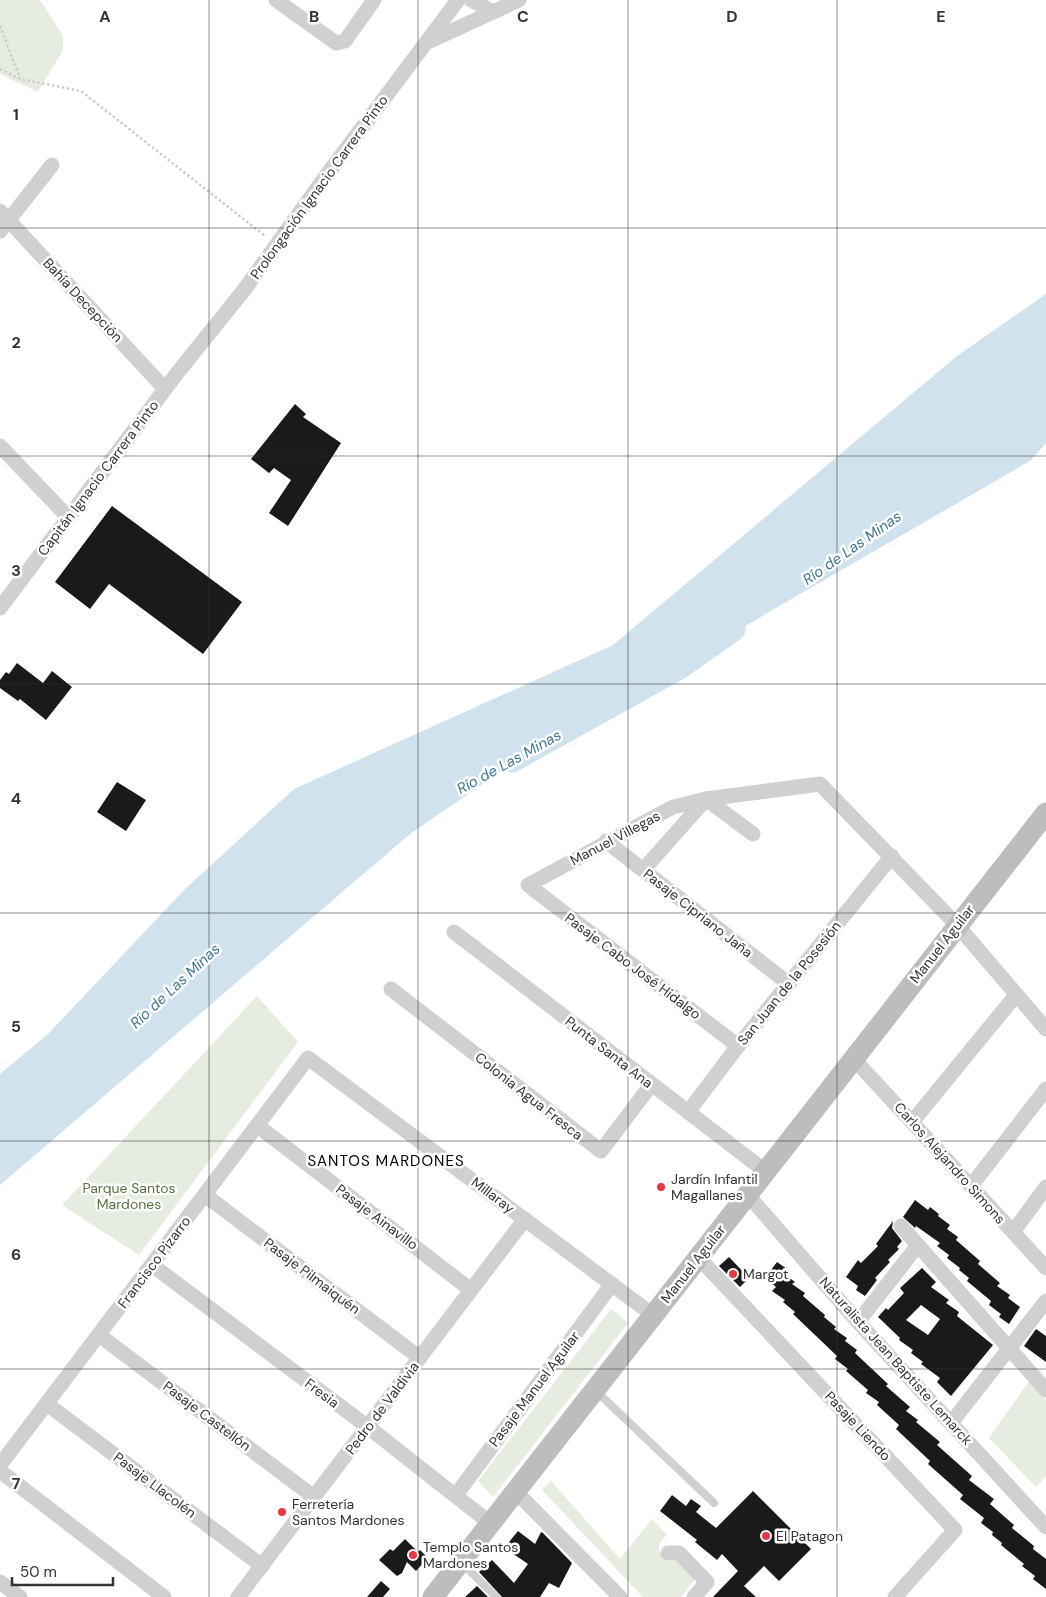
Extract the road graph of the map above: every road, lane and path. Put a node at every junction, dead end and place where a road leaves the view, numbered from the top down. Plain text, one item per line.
1 (276, 0) edge
2 (374, 0) edge
3 (458, 0) edge
4 (470, 0) edge
5 (519, 0) edge
6 (493, 12) junction
7 (0, 26) edge
8 (428, 42) junction
9 (0, 69) edge
10 (20, 79) junction
11 (52, 165) dead end
12 (3, 221) edge
13 (276, 244) junction
14 (178, 372) joint
15 (165, 389) junction
16 (0, 446) edge
17 (68, 518) junction
18 (0, 608) edge
19 (706, 799) junction
20 (1046, 813) edge
21 (753, 834) dead end
22 (606, 841) junction
23 (892, 856) junction
24 (643, 870) junction
25 (528, 885) joint
26 (957, 925) junction
27 (454, 932) dead end
28 (789, 984) junction
29 (391, 989) dead end
30 (1016, 995) junction
31 (1046, 1029) edge
32 (738, 1046) junction
33 (308, 1058) joint
34 (853, 1058) junction
35 (651, 1084) junction
36 (1046, 1089) edge
37 (688, 1112) junction
38 (912, 1122) junction
39 (258, 1126) junction
40 (765, 1171) junction
41 (971, 1186) junction
42 (1046, 1187) edge
43 (747, 1194) junction
44 (205, 1195) junction
45 (525, 1219) junction
46 (901, 1226) dead end
47 (1013, 1232) junction
48 (918, 1245) junction
49 (698, 1257) junction
50 (152, 1265) junction
51 (1046, 1268) edge
52 (612, 1284) junction
53 (471, 1290) junction
54 (1046, 1301) edge
55 (653, 1315) junction
56 (858, 1322) junction
57 (99, 1335) junction
58 (1009, 1349) junction
59 (420, 1358) junction
60 (594, 1390) junction
61 (1046, 1390) edge
62 (47, 1404) junction
63 (951, 1423) junction
64 (368, 1427) junction
65 (0, 1465) edge
66 (0, 1471) edge
67 (515, 1491) junction
68 (456, 1495) junction
69 (314, 1497) junction
70 (714, 1503) dead end
71 (490, 1523) junction
72 (1046, 1527) edge
73 (668, 1552) dead end
74 (460, 1562) junction
75 (262, 1566) junction
76 (0, 1582) edge
77 (20, 1597) edge
78 (164, 1597) edge
79 (238, 1597) edge
80 (433, 1597) edge
81 (496, 1597) edge
82 (620, 1597) edge
83 (694, 1597) edge
84 (895, 1597) edge

1 - 2 street
3 - 8 street, Prolongación Ignacio Carrera Pinto
4 - 6 street
5 - 6 street
6 - 8 street
7 - 10 path
8 - 13 street, Prolongación Ignacio Carrera Pinto
9 - 10 path
10 - 13 path
11 - 12 street
12 - 15 street, Bahía Decepción
13 - 14 street, Prolongación Ignacio Carrera Pinto
14 - 15 street, Capitán Ignacio Carrera Pinto
15 - 17 street, Capitán Ignacio Carrera Pinto
16 - 17 street
17 - 18 street, Capitán Ignacio Carrera Pinto
19 - 21 street
19 - 22 street, Manuel Villegas
19 - 23 street, Manuel Villegas
19 - 24 street, Manuel Villegas
20 - 26 street, Manuel Aguilar
22 - 24 street, Pasaje Cipriano Jaña
22 - 25 street, Manuel Villegas
23 - 26 street
23 - 28 street, San Juan de la Posesión
24 - 28 street, Pasaje Cipriano Jaña
25 - 32 street, Pasaje Cabo José Hidalgo
26 - 30 street
26 - 34 street, Manuel Aguilar
27 - 35 street, Punta Santa Ana
28 - 32 street, San Juan de la Posesión
29 - 35 street, Colonia Agua Fresca
30 - 31 street
30 - 38 street
32 - 37 street, San Juan de la Posesión
33 - 39 street, Francisco Pizarro
33 - 45 street, Millaray
34 - 38 street, Carlos Alejandro Simons
34 - 40 street, Manuel Aguilar
35 - 37 street, Punta Santa Ana
36 - 41 street
37 - 40 street, Punta Santa Ana
38 - 41 street, Carlos Alejandro Simons
39 - 44 street, Francisco Pizarro
39 - 53 street, Pasaje Ainavillo
40 - 43 street, Manuel Aguilar
41 - 47 street, Carlos Alejandro Simons
42 - 47 street
43 - 49 street, Manuel Aguilar
43 - 56 street, Naturalista Jean Baptiste Lemarck
44 - 50 street, Francisco Pizarro
44 - 59 street, Pasaje Pilmaiquén
45 - 52 street, Millaray
45 - 53 street, Pedro de Valdivia
46 - 48 street
47 - 51 street, Carlos Alejandro Simons
48 - 56 street
48 - 58 street
49 - 55 street, Manuel Aguilar
49 - 84 street, Pasaje Liendo
50 - 57 street, Francisco Pizarro
50 - 64 street, Fresia
52 - 55 street, Millaray
52 - 68 street, Pasaje Manuel Aguilar
53 - 59 street, Pedro de Valdivia
54 - 58 street
55 - 60 street, Manuel Aguilar
56 - 63 street, Naturalista Jean Baptiste Lemarck
57 - 62 street, Francisco Pizarro
57 - 69 street, Pasaje Castellón
58 - 61 street
58 - 63 street
59 - 64 street, Pedro de Valdivia
60 - 67 street, Manuel Aguilar
60 - 70 lane
62 - 65 street, Francisco Pizarro
62 - 75 street, Pasaje Llacolén
63 - 72 street, Naturalista Jean Baptiste Lemarck
64 - 68 street, Fresia
64 - 69 street, Pedro de Valdivia
66 - 78 street
67 - 71 street, Manuel Aguilar
67 - 82 street
68 - 71 street, Fresia
69 - 75 street, Pedro de Valdivia
71 - 74 street, Manuel Aguilar
73 - 83 street
74 - 80 street, Manuel Aguilar
74 - 81 lane
75 - 79 street, Pedro de Valdivia
76 - 77 street

